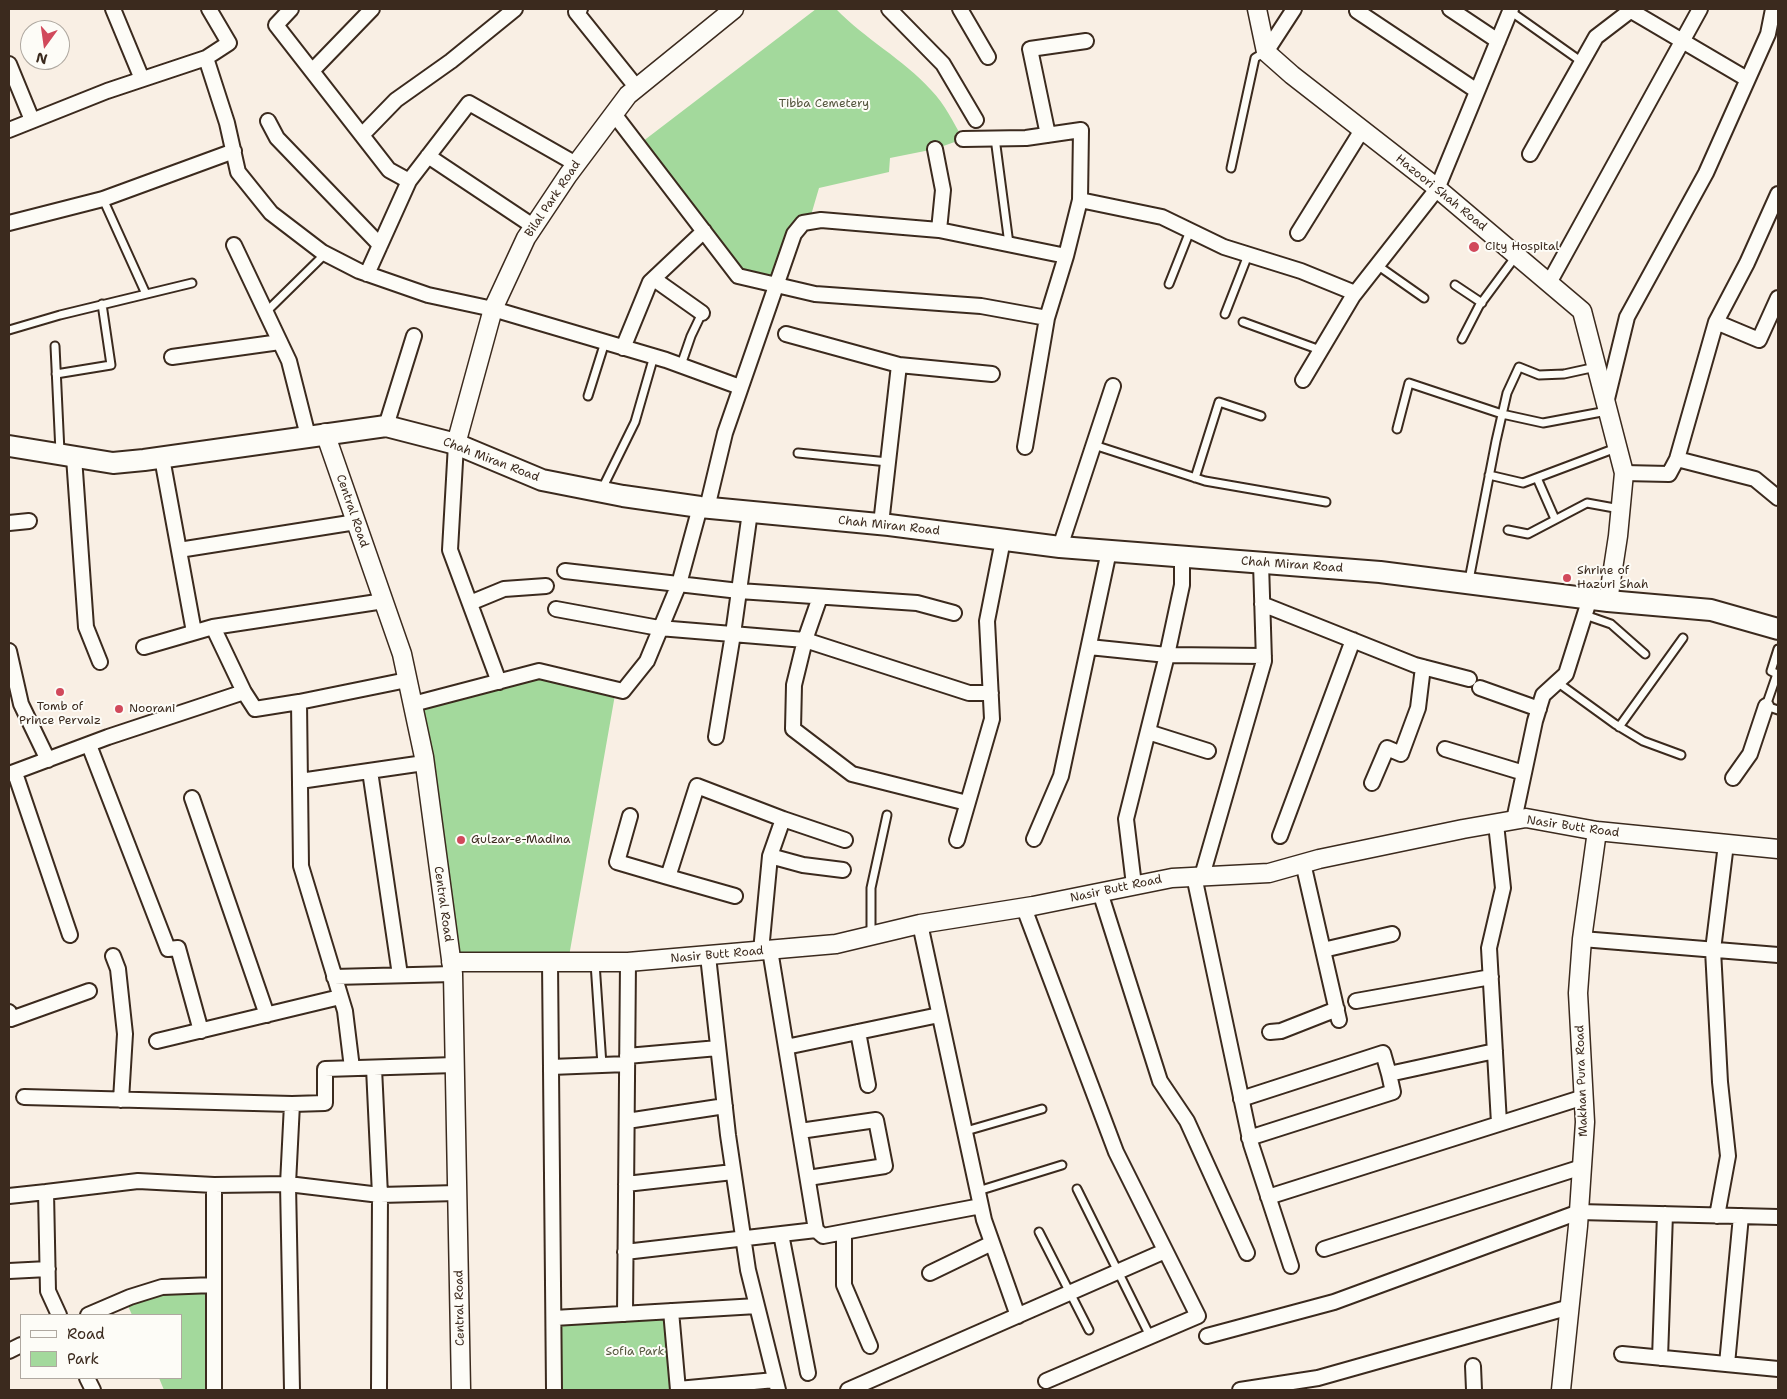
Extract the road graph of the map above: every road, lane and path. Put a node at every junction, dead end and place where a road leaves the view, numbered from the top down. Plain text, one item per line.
1 (113, 9) edge
2 (209, 9) edge
3 (291, 9) edge
4 (372, 9) edge
5 (515, 9) edge
6 (580, 9) edge
7 (734, 9) edge
8 (889, 9) edge
9 (960, 9) edge
10 (1258, 9) edge
11 (1294, 9) edge
12 (1450, 9) edge
13 (1700, 9) edge
14 (1773, 9) edge
15 (1510, 10) edge
16 (1629, 10) edge
17 (1357, 11) dead end
18 (1498, 41) junction
19 (1682, 41) junction
20 (1086, 42) dead end
21 (1266, 52) junction
22 (988, 57) dead end
23 (206, 58) junction
24 (1582, 62) junction
25 (9, 64) edge
26 (312, 70) junction
27 (142, 79) junction
28 (1747, 79) junction
29 (637, 88) junction
30 (1477, 91) junction
31 (614, 114) junction
32 (32, 120) junction
33 (976, 120) dead end
34 (268, 121) dead end
35 (9, 130) edge
36 (1362, 130) junction
37 (362, 135) junction
38 (1048, 135) junction
39 (995, 138) junction
40 (963, 139) dead end
41 (936, 149) dead end
42 (234, 151) junction
43 (1530, 154) dead end
44 (428, 156) junction
45 (576, 164) junction
46 (1231, 168) dead end
47 (408, 181) junction
48 (1437, 189) junction
49 (103, 199) junction
50 (1777, 199) edge
51 (1080, 200) junction
52 (9, 223) edge
53 (533, 226) junction
54 (939, 230) junction
55 (704, 231) junction
56 (1190, 231) junction
57 (1298, 233) dead end
58 (234, 245) dead end
59 (380, 245) junction
60 (1009, 245) junction
61 (325, 254) junction
62 (1248, 255) junction
63 (1066, 256) junction
64 (1516, 256) junction
65 (1377, 265) junction
66 (367, 274) junction
67 (654, 279) junction
68 (192, 283) dead end
69 (1549, 283) junction
70 (1169, 284) dead end
71 (776, 285) junction
72 (1455, 285) dead end
73 (1355, 293) junction
74 (146, 294) junction
75 (1424, 298) dead end
76 (1778, 298) edge
77 (1482, 303) junction
78 (102, 304) junction
79 (493, 309) junction
80 (266, 312) junction
81 (702, 313) joint
82 (1225, 314) dead end
83 (1047, 318) junction
84 (1243, 322) dead end
85 (1716, 322) junction
86 (9, 330) edge
87 (786, 334) dead end
88 (414, 336) dead end
89 (1462, 339) dead end
90 (280, 342) junction
91 (605, 342) junction
92 (55, 346) dead end
93 (624, 348) junction
94 (1320, 350) junction
95 (654, 356) junction
96 (172, 357) dead end
97 (899, 365) junction
98 (681, 366) junction
99 (1596, 366) junction
100 (56, 374) junction
101 (992, 374) dead end
102 (1302, 380) dead end
103 (1113, 386) dead end
104 (740, 387) junction
105 (588, 396) dead end
106 (1606, 409) junction
107 (1502, 414) junction
108 (1262, 416) dead end
109 (386, 426) junction
110 (1397, 429) dead end
111 (316, 434) junction
112 (456, 444) junction
113 (1094, 445) junction
114 (9, 446) edge
115 (1025, 446) dead end
116 (1617, 448) junction
117 (798, 453) dead end
118 (67, 456) junction
119 (162, 458) junction
120 (1678, 459) junction
121 (888, 462) junction
122 (1624, 473) junction
123 (1489, 475) junction
124 (1195, 478) junction
125 (1537, 478) junction
126 (600, 492) junction
127 (1778, 498) edge
128 (1326, 502) dead end
129 (703, 507) junction
130 (1620, 509) junction
131 (750, 512) junction
132 (1556, 519) junction
133 (29, 521) dead end
134 (356, 522) junction
135 (9, 523) edge
136 (880, 524) junction
137 (1508, 530) dead end
138 (1003, 540) junction
139 (1060, 547) junction
140 (179, 550) junction
141 (1109, 551) junction
142 (1182, 557) junction
143 (1261, 563) junction
144 (565, 571) dead end
145 (1469, 583) junction
146 (679, 584) junction
147 (546, 586) dead end
148 (739, 591) junction
149 (820, 597) junction
150 (384, 601) junction
151 (470, 603) junction
152 (1262, 604) junction
153 (1594, 605) junction
154 (556, 609) dead end
155 (954, 613) dead end
156 (213, 627) junction
157 (659, 628) junction
158 (1778, 629) edge
159 (194, 632) junction
160 (733, 634) junction
161 (1683, 638) dead end
162 (805, 640) junction
163 (1352, 640) junction
164 (144, 647) dead end
165 (1089, 647) junction
166 (1778, 649) edge
167 (9, 651) edge
168 (1645, 654) dead end
169 (1167, 655) junction
170 (1264, 656) junction
171 (100, 662) dead end
172 (1423, 667) junction
173 (408, 680) junction
174 (499, 682) junction
175 (1557, 682) junction
176 (244, 692) junction
177 (990, 693) junction
178 (299, 702) junction
179 (413, 704) junction
180 (1772, 708) edge
181 (1539, 709) junction
182 (1619, 727) junction
183 (1148, 732) junction
184 (716, 737) dead end
185 (89, 745) junction
186 (1445, 749) dead end
187 (1208, 751) dead end
188 (1681, 755) dead end
189 (48, 760) junction
190 (424, 763) junction
191 (370, 771) junction
192 (12, 773) edge
193 (1524, 774) junction
194 (1733, 778) dead end
195 (300, 781) junction
196 (1372, 783) dead end
197 (192, 798) dead end
198 (968, 803) junction
199 (887, 815) dead end
200 (630, 816) dead end
201 (783, 819) junction
202 (1514, 820) junction
203 (1496, 824) junction
204 (1597, 831) junction
205 (1280, 836) dead end
206 (1034, 838) dead end
207 (845, 840) dead end
208 (957, 840) dead end
209 (1726, 844) junction
210 (1778, 849) edge
211 (770, 856) junction
212 (1303, 863) junction
213 (843, 870) dead end
214 (1198, 876) junction
215 (668, 877) junction
216 (1134, 885) junction
217 (1100, 892) junction
218 (735, 896) dead end
219 (1024, 908) junction
220 (920, 924) junction
221 (1392, 934) dead end
222 (70, 936) dead end
223 (871, 936) junction
224 (1582, 939) junction
225 (1323, 950) junction
226 (1713, 950) junction
227 (765, 951) junction
228 (1778, 955) edge
229 (113, 956) dead end
230 (708, 956) junction
231 (550, 962) junction
232 (595, 962) junction
233 (628, 962) junction
234 (452, 968) junction
235 (400, 975) junction
236 (334, 977) junction
237 (1491, 977) junction
238 (89, 991) dead end
239 (340, 997) junction
240 (1356, 1001) dead end
241 (9, 1012) edge
242 (267, 1015) junction
243 (939, 1015) junction
244 (201, 1031) junction
245 (858, 1032) junction
246 (1270, 1032) dead end
247 (157, 1041) dead end
248 (786, 1047) junction
249 (718, 1048) junction
250 (1495, 1051) junction
251 (627, 1060) junction
252 (455, 1065) junction
253 (602, 1065) junction
254 (551, 1067) junction
255 (352, 1068) junction
256 (374, 1068) junction
257 (1389, 1074) junction
258 (868, 1086) dead end
259 (24, 1097) dead end
260 (1584, 1097) junction
261 (1241, 1099) junction
262 (121, 1100) junction
263 (292, 1104) junction
264 (725, 1106) junction
265 (1042, 1109) dead end
266 (627, 1120) junction
267 (1500, 1124) junction
268 (800, 1131) junction
269 (966, 1131) junction
270 (1250, 1138) junction
271 (1062, 1165) dead end
272 (1582, 1167) junction
273 (733, 1172) junction
274 (808, 1178) junction
275 (288, 1184) junction
276 (626, 1184) junction
277 (214, 1185) junction
278 (1076, 1189) dead end
279 (978, 1191) junction
280 (46, 1192) junction
281 (457, 1193) junction
282 (380, 1195) junction
283 (9, 1196) edge
284 (1268, 1197) junction
285 (981, 1206) junction
286 (1579, 1212) junction
287 (1665, 1214) junction
288 (1717, 1216) junction
289 (1741, 1216) junction
290 (1778, 1217) edge
291 (816, 1230) junction
292 (844, 1232) junction
293 (1038, 1232) dead end
294 (781, 1234) junction
295 (743, 1238) junction
296 (992, 1243) junction
297 (1324, 1249) dead end
298 (1165, 1251) junction
299 (625, 1252) junction
300 (1247, 1252) dead end
301 (1291, 1266) dead end
302 (48, 1269) junction
303 (9, 1271) edge
304 (1118, 1272) junction
305 (930, 1273) dead end
306 (214, 1285) junction
307 (1070, 1293) junction
308 (757, 1306) junction
309 (1570, 1307) junction
310 (671, 1311) junction
311 (59, 1314) edge
312 (90, 1314) edge
313 (625, 1314) junction
314 (1018, 1316) junction
315 (554, 1318) junction
316 (1089, 1330) dead end
317 (1150, 1336) junction
318 (1207, 1336) dead end
319 (870, 1346) dead end
320 (1622, 1354) dead end
321 (1660, 1358) junction
322 (1727, 1364) junction
323 (1473, 1366) dead end
324 (1778, 1369) edge
325 (808, 1373) dead end
326 (1046, 1381) dead end
327 (777, 1385) edge
328 (214, 1390) edge
329 (292, 1390) edge
330 (379, 1390) edge
331 (461, 1390) edge
332 (554, 1390) edge
333 (678, 1390) edge
334 (848, 1390) edge
335 (1240, 1390) edge
336 (1474, 1390) edge
337 (1561, 1390) edge

1 - 27 street
2 - 23 street
3 - 26 street
4 - 26 street
5 - 37 street
6 - 29 street
7 - 29 street, Bilal Park Road
8 - 33 street
9 - 22 street
10 - 21 street
11 - 21 street
12 - 18 street
13 - 19 street
14 - 28 street
15 - 18 street
15 - 24 lane
16 - 19 street
16 - 24 street
17 - 30 street
18 - 30 street
19 - 28 street
19 - 69 street
20 - 38 street
21 - 36 street, Hazoori Shah Road
21 - 46 lane
23 - 27 street
23 - 42 street
24 - 43 street
25 - 32 street
26 - 37 street
27 - 32 street
28 - 106 street
29 - 31 street, Bilal Park Road
30 - 48 street
31 - 45 street, Bilal Park Road
31 - 55 street
32 - 35 street
34 - 59 street
36 - 48 street, Hazoori Shah Road
36 - 57 street
37 - 47 street
38 - 39 street
38 - 51 street
39 - 40 street
39 - 60 lane
41 - 54 street
42 - 49 street
42 - 61 street
44 - 45 street
44 - 47 street
44 - 53 street
45 - 53 street, Bilal Park Road
47 - 59 street
48 - 64 street, Hazoori Shah Road
48 - 65 street
49 - 52 street
49 - 74 lane
50 - 85 street
51 - 56 street
51 - 63 street
53 - 79 street, Bilal Park Road
54 - 60 street
54 - 71 street
55 - 67 street
55 - 71 street
56 - 62 street
56 - 70 lane
58 - 80 street
59 - 66 street
60 - 63 street
61 - 66 street
61 - 80 lane
62 - 73 street
62 - 82 lane
63 - 83 street
64 - 69 street, Hazoori Shah Road
64 - 77 lane
65 - 73 street
65 - 75 lane
66 - 79 street
67 - 81 street
67 - 93 street
68 - 74 lane
69 - 99 street, Hazoori Shah Road
71 - 83 street
71 - 104 street
72 - 77 lane
73 - 94 street
74 - 78 lane
76 - 85 street
77 - 89 lane
78 - 86 lane
78 - 100 lane
79 - 91 street
79 - 112 street, Bilal Park Road
80 - 90 street
81 - 98 lane
83 - 115 street
84 - 94 lane
85 - 120 street
87 - 97 street
88 - 109 street
90 - 96 street
90 - 111 street
91 - 93 street
91 - 105 lane
92 - 100 lane
93 - 95 street
94 - 102 street
95 - 98 street
95 - 126 lane
97 - 101 street
97 - 121 street
98 - 104 street
99 - 106 street, Hazoori Shah Road
99 - 107 lane
100 - 118 lane
103 - 113 street
104 - 129 street
106 - 107 lane
106 - 116 street, Hazoori Shah Road
107 - 110 lane
107 - 123 lane
108 - 124 lane
109 - 111 main road, Chah Miran Road
109 - 112 main road, Chah Miran Road
111 - 119 main road, Chah Miran Road
111 - 134 street, Central Road
112 - 126 main road, Chah Miran Road
112 - 151 street
113 - 124 lane
113 - 139 street
114 - 118 main road, Chah Miran Road
116 - 122 street, Hazoori Shah Road
116 - 125 lane
117 - 121 lane
118 - 119 main road, Chah Miran Road
118 - 171 street
119 - 140 street
120 - 122 street
120 - 127 street
121 - 136 street
122 - 130 street, Hazoori Shah Road
123 - 125 lane
123 - 145 lane
124 - 128 lane
125 - 132 lane
126 - 129 main road, Chah Miran Road
129 - 131 main road, Chah Miran Road
129 - 146 street
130 - 132 lane
130 - 153 street, Hazoori Shah Road
131 - 136 main road, Chah Miran Road
131 - 148 street
132 - 137 lane
133 - 135 street
134 - 140 street
134 - 150 street, Central Road
136 - 138 main road, Chah Miran Road
138 - 139 main road, Chah Miran Road
138 - 177 street
139 - 141 main road, Chah Miran Road
140 - 159 street
141 - 142 main road, Chah Miran Road
141 - 165 street
142 - 143 main road, Chah Miran Road
142 - 169 street
143 - 145 main road, Chah Miran Road
143 - 152 street
144 - 146 street
145 - 153 main road, Chah Miran Road
146 - 148 street
146 - 157 street
147 - 151 street
148 - 149 street
148 - 160 street
149 - 155 street
149 - 162 street
150 - 156 street
150 - 173 street, Central Road
151 - 174 street
152 - 163 street
152 - 170 street
153 - 158 main road, Chah Miran Road
153 - 168 lane
153 - 175 street
154 - 157 street
156 - 159 street
156 - 176 street
157 - 160 street
157 - 174 street
159 - 164 street
160 - 162 street
160 - 184 street
161 - 182 lane
162 - 177 street
162 - 198 street
163 - 172 street
163 - 205 street
165 - 169 street
165 - 206 street
166 - 180 lane
167 - 189 street
169 - 170 street
169 - 183 street
170 - 214 street
172 - 181 street
172 - 196 street
173 - 178 street
173 - 179 street, Central Road
174 - 179 street
175 - 181 street
175 - 182 lane
176 - 178 street
176 - 185 street
177 - 198 street
178 - 195 street
179 - 190 street, Central Road
180 - 194 street
181 - 193 street
182 - 188 lane
183 - 187 street
183 - 216 street
185 - 189 street
185 - 244 street
186 - 193 street
189 - 192 street
190 - 191 street
190 - 234 street, Central Road
191 - 195 street
191 - 235 street
192 - 222 street
193 - 202 street
195 - 236 street
197 - 242 street
198 - 208 street
199 - 223 lane
200 - 215 street
201 - 207 street
201 - 211 street
201 - 215 street
202 - 203 street, Nasir Butt Road
202 - 204 street, Nasir Butt Road
203 - 212 street, Nasir Butt Road
203 - 237 street
204 - 209 street, Nasir Butt Road
204 - 224 street, Makhan Pura Road
209 - 210 street, Nasir Butt Road
209 - 226 street
211 - 213 street
211 - 227 street
212 - 214 street, Nasir Butt Road
212 - 225 street
214 - 216 street, Nasir Butt Road
214 - 261 street
215 - 218 street
216 - 217 street, Nasir Butt Road
217 - 219 street, Nasir Butt Road
217 - 300 street
219 - 220 street, Nasir Butt Road
219 - 298 street
220 - 223 street, Nasir Butt Road
220 - 243 street
221 - 225 street
223 - 227 street, Nasir Butt Road
224 - 226 street
224 - 260 street, Makhan Pura Road
225 - 246 street
226 - 228 street
226 - 288 street
227 - 230 street, Nasir Butt Road
227 - 248 street
229 - 262 street
230 - 233 street, Nasir Butt Road
230 - 249 street
231 - 232 street, Nasir Butt Road
231 - 234 street, Nasir Butt Road
231 - 254 street
232 - 233 street, Nasir Butt Road
232 - 253 lane
233 - 251 street
234 - 235 street
234 - 252 street, Central Road
235 - 236 street
236 - 239 street
237 - 240 street
237 - 250 street
238 - 241 street
239 - 242 street
239 - 255 street
242 - 244 street
243 - 245 street
243 - 269 street
244 - 247 street
245 - 248 street
245 - 258 street
248 - 268 street
249 - 251 street
249 - 264 street
250 - 257 street
250 - 267 street
251 - 253 street
251 - 266 street
252 - 256 street
252 - 281 street, Central Road
253 - 254 street
254 - 315 street
255 - 256 street
255 - 263 street
256 - 282 street
257 - 261 street
257 - 270 street
259 - 262 street
260 - 267 street
260 - 272 street, Makhan Pura Road
261 - 270 street
262 - 263 street
263 - 275 street
264 - 266 street
264 - 273 street
265 - 269 lane
266 - 276 street
267 - 284 street
268 - 274 street
268 - 274 street
269 - 279 street
270 - 284 street
271 - 279 lane
272 - 286 street, Makhan Pura Road
272 - 297 street
273 - 276 street
273 - 295 street
274 - 291 street
275 - 277 street
275 - 282 street
275 - 329 street
276 - 299 street
277 - 280 street
277 - 306 street
278 - 304 lane
279 - 285 street
280 - 283 street
280 - 302 street
281 - 282 street
281 - 331 street, Central Road
282 - 330 street
284 - 301 street
285 - 292 street
285 - 296 street
286 - 287 street
286 - 309 street, Makhan Pura Road
286 - 318 street
287 - 288 street
287 - 321 street
288 - 289 street
289 - 290 street
289 - 322 street
291 - 292 street
291 - 294 street
292 - 319 street
293 - 307 lane
294 - 295 street
294 - 325 street
295 - 299 street
295 - 308 street
296 - 305 street
296 - 314 street
298 - 304 street
298 - 317 street
299 - 313 street
302 - 303 street
302 - 311 street
304 - 307 street
304 - 317 lane
306 - 312 street
306 - 328 street
307 - 314 street
307 - 316 lane
308 - 310 street
308 - 327 street
309 - 335 street
309 - 337 street, Makhan Pura Road
310 - 313 street
310 - 333 street
313 - 315 street
314 - 334 street
315 - 332 street
317 - 326 street
320 - 321 street
321 - 322 street
322 - 324 street
323 - 336 street
327 - 333 street

